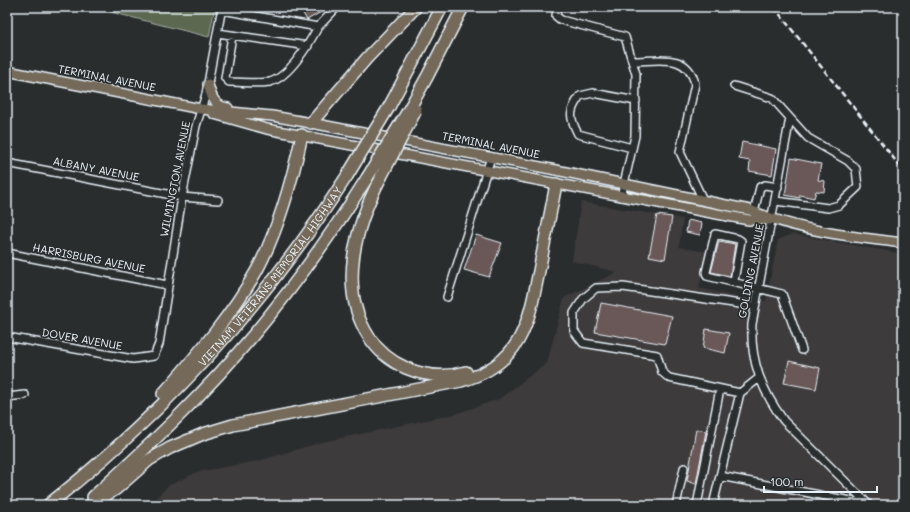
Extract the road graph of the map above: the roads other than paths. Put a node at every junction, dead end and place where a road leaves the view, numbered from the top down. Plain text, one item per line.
1 (337, 7) edge
2 (416, 7) edge
3 (442, 7) edge
4 (463, 7) edge
5 (557, 7) edge
6 (222, 9) edge
7 (318, 27) junction
8 (217, 33) junction
9 (232, 36) junction
10 (308, 46) junction
11 (632, 61) junction
12 (7, 71) edge
13 (208, 84) junction
14 (734, 86) dead end
15 (636, 100) junction
16 (202, 109) junction
17 (412, 111) junction
18 (272, 116) junction
19 (790, 118) junction
20 (311, 123) junction
21 (302, 135) junction
22 (632, 148) junction
23 (491, 157) junction
24 (7, 163) edge
25 (556, 170) junction
26 (487, 171) junction
27 (553, 184) junction
28 (624, 184) junction
29 (778, 187) junction
30 (182, 196) junction
31 (621, 197) junction
32 (218, 200) dead end
33 (703, 200) junction
34 (776, 201) junction
35 (754, 212) junction
36 (772, 220) junction
37 (903, 243) edge
38 (7, 253) edge
39 (734, 282) junction
40 (168, 285) junction
41 (758, 288) junction
42 (447, 297) dead end
43 (754, 306) junction
44 (7, 337) edge
45 (802, 350) dead end
46 (154, 356) joint
47 (759, 378) junction
48 (720, 389) junction
49 (740, 393) junction
50 (25, 395) dead end
51 (7, 397) edge
52 (110, 454) junction
53 (684, 468) dead end
54 (720, 476) junction
55 (48, 505) edge
56 (84, 505) edge
57 (90, 505) edge
58 (676, 505) edge
59 (697, 505) edge
60 (713, 505) edge
61 (868, 505) edge

1 - 7 street
2 - 20 highway
3 - 52 highway, VIETNAM VETERANS MEMORIAL HIGHWAY, bridge
4 - 17 highway, VIETNAM VETERANS MEMORIAL HIGHWAY
5 - 11 street
6 - 7 street
6 - 8 street, WILMINGTON AVENUE
7 - 10 street
8 - 9 street
8 - 13 street, WILMINGTON AVENUE
9 - 10 street
9 - 10 street
11 - 15 street
11 - 33 street
12 - 16 main road, TERMINAL AVENUE
13 - 16 street, WILMINGTON AVENUE
13 - 18 main road
14 - 19 street
15 - 22 street
15 - 22 street
16 - 18 main road, TERMINAL AVENUE
16 - 21 main road, TERMINAL AVENUE
16 - 30 street, WILMINGTON AVENUE
17 - 27 highway, bridge
17 - 56 highway, VIETNAM VETERANS MEMORIAL HIGHWAY, bridge
18 - 20 main road, TERMINAL AVENUE
19 - 29 street, GOLDING AVENUE
19 - 34 street
20 - 21 main road
20 - 23 main road, TERMINAL AVENUE
21 - 26 main road, TERMINAL AVENUE
21 - 52 highway
22 - 28 street
23 - 25 main road, TERMINAL AVENUE
23 - 26 street
24 - 30 street, ALBANY AVENUE
25 - 27 main road
25 - 28 main road, TERMINAL AVENUE
26 - 27 main road, TERMINAL AVENUE
26 - 42 street
27 - 31 main road, TERMINAL AVENUE
27 - 57 highway
28 - 31 street
28 - 33 main road, TERMINAL AVENUE
29 - 34 street, GOLDING AVENUE
29 - 35 street
30 - 32 street, ALBANY AVENUE
30 - 40 street, WILMINGTON AVENUE
31 - 36 main road, TERMINAL AVENUE
33 - 35 main road, TERMINAL AVENUE
34 - 36 street, GOLDING AVENUE
35 - 36 main road, TERMINAL AVENUE
36 - 37 main road, TERMINAL AVENUE
36 - 41 street, GOLDING AVENUE
38 - 40 street, HARRISBURG AVENUE
39 - 39 street
39 - 41 street
40 - 46 street, WILMINGTON AVENUE
41 - 43 street, GOLDING AVENUE
41 - 45 street
43 - 47 street, GOLDING AVENUE
43 - 48 street
44 - 46 street, DOVER AVENUE
47 - 49 street
47 - 61 street, GOLDING AVENUE
48 - 49 street
48 - 59 street
49 - 54 street
50 - 51 street
52 - 55 highway, VIETNAM VETERANS MEMORIAL HIGHWAY
53 - 58 street
54 - 60 street
54 - 61 street

